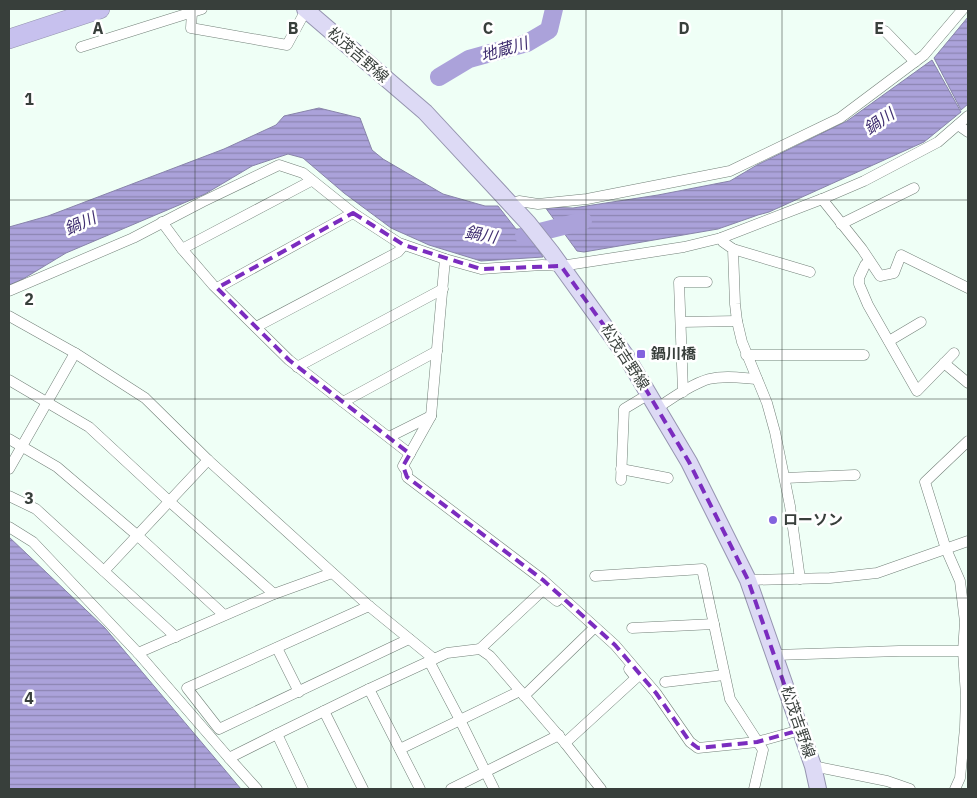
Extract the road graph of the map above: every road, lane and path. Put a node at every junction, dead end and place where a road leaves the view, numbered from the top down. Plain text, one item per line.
1 (100, 9) edge
2 (305, 9) edge
3 (963, 9) edge
4 (197, 10) edge
5 (885, 31) dead end
6 (9, 39) edge
7 (81, 47) dead end
8 (915, 62) junction
9 (968, 116) edge
10 (958, 125) junction
11 (968, 132) edge
12 (311, 181) junction
13 (914, 188) dead end
14 (822, 199) junction
15 (511, 205) junction
16 (353, 213) junction
17 (162, 222) junction
18 (841, 224) junction
19 (721, 238) junction
20 (404, 244) junction
21 (182, 249) junction
22 (733, 249) junction
23 (446, 259) junction
24 (868, 261) junction
25 (562, 266) junction
26 (810, 272) dead end
27 (707, 282) dead end
28 (216, 288) junction
29 (968, 288) edge
30 (443, 289) junction
31 (9, 291) edge
32 (9, 316) edge
33 (737, 321) junction
34 (681, 322) junction
35 (921, 322) dead end
36 (256, 327) junction
37 (888, 341) junction
38 (437, 351) junction
39 (74, 353) junction
40 (954, 353) dead end
41 (746, 355) junction
42 (864, 355) dead end
43 (944, 363) junction
44 (298, 366) junction
45 (757, 379) junction
46 (9, 380) edge
47 (968, 383) edge
48 (683, 392) junction
49 (649, 394) junction
50 (46, 402) junction
51 (344, 402) junction
52 (657, 408) junction
53 (431, 416) junction
54 (389, 437) junction
55 (9, 439) edge
56 (968, 441) edge
57 (22, 446) junction
58 (410, 454) junction
59 (208, 460) junction
60 (9, 469) edge
61 (855, 475) dead end
62 (668, 478) dead end
63 (785, 478) junction
64 (9, 496) edge
65 (170, 502) junction
66 (9, 527) edge
67 (138, 536) junction
68 (968, 541) edge
69 (946, 549) junction
70 (104, 571) junction
71 (332, 573) junction
72 (595, 576) dead end
73 (800, 578) junction
74 (748, 580) junction
75 (274, 594) junction
76 (369, 606) junction
77 (224, 615) junction
78 (714, 624) junction
79 (632, 628) dead end
80 (592, 630) junction
81 (967, 631) edge
82 (176, 637) junction
83 (409, 639) junction
84 (277, 648) junction
85 (480, 649) junction
86 (962, 651) junction
87 (138, 653) junction
88 (775, 655) junction
89 (432, 660) junction
90 (724, 675) junction
91 (664, 682) dead end
92 (369, 689) junction
93 (299, 692) junction
94 (522, 693) junction
95 (324, 711) junction
96 (460, 720) junction
97 (800, 730) junction
98 (277, 734) junction
99 (562, 739) junction
100 (757, 742) junction
101 (400, 749) junction
102 (229, 758) junction
103 (813, 766) junction
104 (485, 773) junction
105 (598, 788) edge
106 (257, 789) edge
107 (303, 789) edge
108 (363, 789) edge
109 (420, 789) edge
110 (452, 789) edge
111 (494, 789) edge
112 (754, 789) edge
113 (818, 789) edge
114 (910, 789) edge
115 (955, 789) edge

1 - 6 highway
2 - 4 street
2 - 15 main road, 松茂吉野線
3 - 8 street
4 - 7 street
5 - 8 street
8 - 15 street
9 - 10 street
10 - 11 street
10 - 14 street
12 - 16 street
12 - 17 street
12 - 21 street
13 - 18 street
14 - 18 street
14 - 19 street
15 - 25 main road, 松茂吉野線
16 - 20 street
16 - 28 street
17 - 21 street
17 - 31 street
18 - 24 street
19 - 22 street
19 - 25 street
20 - 23 street
20 - 36 street
21 - 28 street
22 - 26 street
22 - 33 street
23 - 25 street
23 - 30 street
24 - 29 street
24 - 37 street
25 - 49 main road, 松茂吉野線
27 - 34 street
28 - 36 street
30 - 38 street
30 - 44 street
32 - 39 street
33 - 34 street
33 - 41 street
34 - 48 street
35 - 37 street
36 - 44 street
37 - 43 street
38 - 51 street
38 - 53 street
39 - 50 street
39 - 59 street
40 - 43 street
41 - 42 street
41 - 45 street
43 - 47 street
44 - 51 street
45 - 48 street
45 - 63 street
46 - 50 street
48 - 52 street
49 - 52 main road, 松茂吉野線
49 - 62 street
50 - 57 street
50 - 65 street
51 - 54 street
52 - 74 main road, 松茂吉野線
53 - 54 street
53 - 58 street
54 - 58 street
55 - 57 street
56 - 69 street
57 - 60 street
57 - 67 street
58 - 100 street
59 - 65 street
59 - 71 street
61 - 63 street
63 - 73 street
64 - 70 street
65 - 67 street
65 - 75 street
66 - 87 street
67 - 70 street
67 - 77 street
68 - 69 street
69 - 73 street
69 - 81 street
70 - 82 street
71 - 75 street
71 - 76 street
72 - 78 street
73 - 74 street
74 - 88 main road, 松茂吉野線
75 - 77 street
76 - 83 street
76 - 84 street
77 - 82 street
78 - 79 street
78 - 90 street
80 - 85 street
80 - 94 street
80 - 99 street
81 - 86 street
82 - 87 street
83 - 89 street
83 - 93 street
84 - 93 street
84 - 93 street
85 - 89 street
85 - 94 street
86 - 88 street
86 - 115 street
87 - 102 street
88 - 97 main road, 松茂吉野線
89 - 92 street
89 - 96 street
90 - 91 street
90 - 100 street
92 - 95 street
92 - 101 street
94 - 96 street
94 - 99 street
95 - 98 street
95 - 108 street
96 - 101 street
96 - 104 street
97 - 100 street
97 - 103 main road, 松茂吉野線
98 - 102 street
98 - 107 street
99 - 104 street
99 - 105 street
100 - 112 street
101 - 109 street
102 - 106 street
103 - 113 main road, 松茂吉野線
103 - 114 street
104 - 110 street
104 - 111 street

